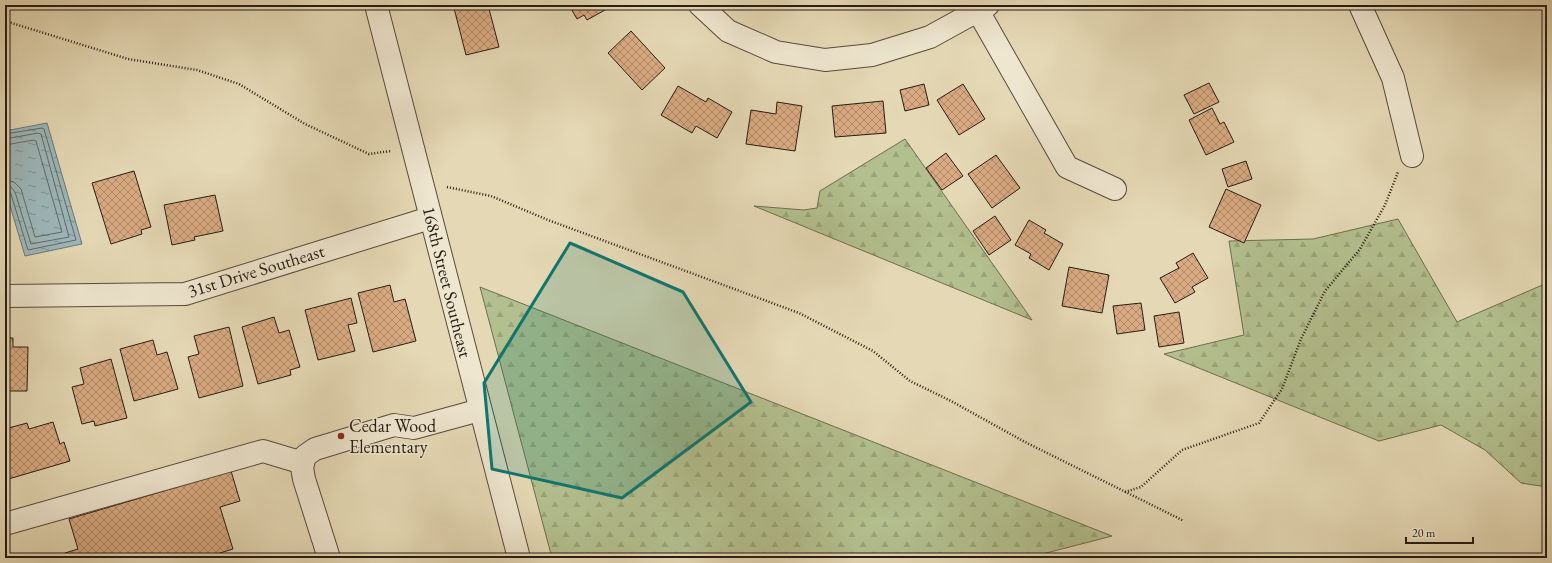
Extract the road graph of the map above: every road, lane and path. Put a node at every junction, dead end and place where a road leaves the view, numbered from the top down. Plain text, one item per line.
1 (376, 5) edge
2 (700, 5) edge
3 (1360, 5) edge
4 (983, 8) edge
5 (5, 22) edge
6 (414, 148) junction
7 (1412, 156) joint
8 (420, 181) junction
9 (1115, 189) dead end
10 (430, 218) junction
11 (5, 296) edge
12 (480, 410) junction
13 (303, 463) junction
14 (1125, 492) junction
15 (1184, 521) dead end
16 (5, 524) edge
17 (329, 558) edge
18 (519, 558) edge

1 - 6 street, 168th Street Southeast
2 - 4 street
3 - 7 street
4 - 9 street
5 - 6 path
6 - 8 street, 168th Street Southeast
7 - 14 path
8 - 10 street, 168th Street Southeast
8 - 14 path
10 - 11 street, 31st Drive Southeast
10 - 12 street, 168th Street Southeast
12 - 13 street
12 - 18 street, 168th Street Southeast
13 - 16 street
13 - 17 street
14 - 15 path

